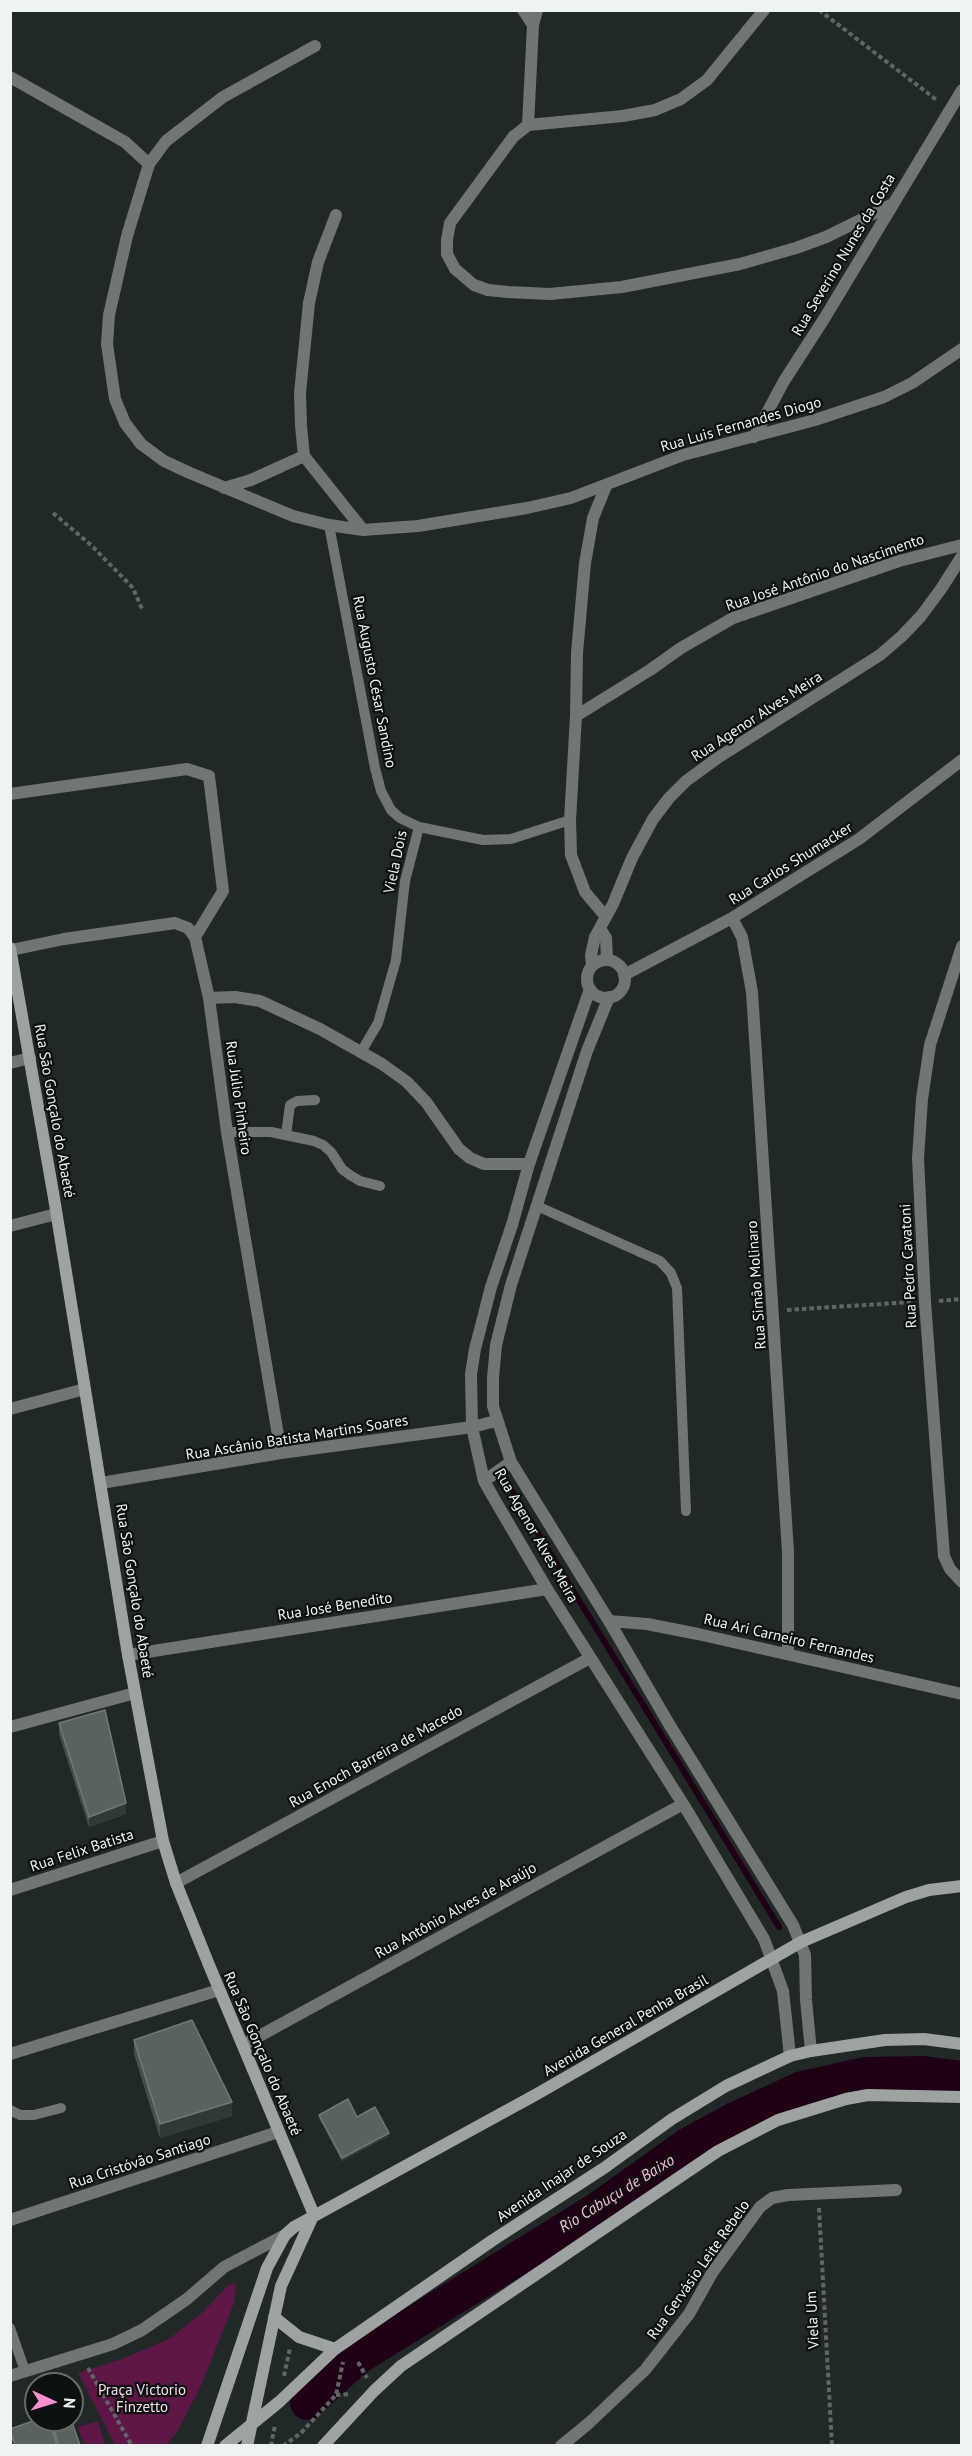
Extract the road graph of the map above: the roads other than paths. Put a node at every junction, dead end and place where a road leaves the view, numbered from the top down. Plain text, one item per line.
1 (523, 10) edge
2 (537, 10) edge
3 (764, 10) edge
4 (533, 25) junction
5 (315, 46) dead end
6 (10, 77) edge
7 (962, 90) edge
8 (528, 124) junction
9 (149, 164) junction
10 (891, 205) junction
11 (336, 215) dead end
12 (962, 349) edge
13 (754, 437) junction
14 (304, 456) junction
15 (606, 486) junction
16 (224, 488) junction
17 (329, 525) junction
18 (363, 530) junction
19 (962, 545) edge
20 (962, 556) edge
21 (576, 716) junction
22 (962, 760) edge
23 (10, 794) edge
24 (570, 820) junction
25 (419, 826) junction
26 (606, 917) junction
27 (732, 918) junction
28 (601, 930) junction
29 (195, 937) junction
30 (962, 946) edge
31 (11, 949) edge
32 (607, 960) junction
33 (592, 966) junction
34 (624, 975) junction
35 (590, 989) junction
36 (609, 997) junction
37 (209, 998) junction
38 (361, 1052) junction
39 (30, 1058) junction
40 (10, 1063) edge
41 (315, 1100) dead end
42 (227, 1132) junction
43 (286, 1135) junction
44 (529, 1164) junction
45 (380, 1186) dead end
46 (537, 1206) junction
47 (56, 1214) junction
48 (10, 1226) edge
49 (85, 1389) junction
50 (10, 1409) edge
51 (496, 1422) junction
52 (472, 1427) junction
53 (281, 1453) junction
54 (511, 1462) junction
55 (484, 1481) junction
56 (101, 1483) junction
57 (686, 1511) dead end
58 (962, 1582) edge
59 (547, 1589) junction
60 (609, 1621) junction
61 (788, 1653) junction
62 (128, 1655) junction
63 (590, 1658) junction
64 (135, 1693) junction
65 (962, 1694) edge
66 (10, 1727) edge
67 (683, 1804) junction
68 (163, 1841) junction
69 (176, 1883) junction
70 (962, 1886) edge
71 (10, 1890) edge
72 (801, 1942) junction
73 (772, 1960) junction
74 (219, 1990) junction
75 (243, 2044) junction
76 (962, 2044) edge
77 (811, 2051) junction
78 (10, 2054) edge
79 (790, 2056) junction
80 (962, 2097) edge
81 (61, 2108) dead end
82 (10, 2110) edge
83 (278, 2132) junction
84 (896, 2190) dead end
85 (314, 2215) junction
86 (10, 2220) edge
87 (285, 2235) junction
88 (274, 2317) junction
89 (10, 2328) edge
90 (340, 2351) junction
91 (25, 2371) junction
92 (10, 2376) edge
93 (251, 2424) junction
94 (207, 2445) edge
95 (225, 2445) edge
96 (247, 2445) edge
97 (323, 2445) edge
98 (561, 2445) edge

1 - 4 street
2 - 4 street
3 - 8 street
4 - 8 street
5 - 9 street
6 - 9 street
7 - 10 street, Rua Severino Nunes da Costa
8 - 10 street
9 - 16 street, Rua Luis Fernandes Diogo
10 - 13 street, Rua Severino Nunes da Costa
11 - 14 street
12 - 13 street, Rua Luis Fernandes Diogo
13 - 15 street, Rua Luis Fernandes Diogo
14 - 16 street
14 - 18 street
15 - 18 street, Rua Luis Fernandes Diogo
15 - 21 street
16 - 17 street, Rua Luis Fernandes Diogo
17 - 18 street, Rua Luis Fernandes Diogo
17 - 25 lane, Rua Augusto César Sandino
19 - 21 street, Rua José Antônio do Nascimento
20 - 26 street, Rua Agenor Alves Meira
21 - 24 street
22 - 27 street, Rua Carlos Shumacker
23 - 29 street
24 - 25 lane, Viela Dois
24 - 26 street
25 - 38 lane, Viela Dois
26 - 28 street, Rua Agenor Alves Meira
27 - 34 street, Rua Carlos Shumacker
27 - 61 street, Rua Simão Molinaro
28 - 32 street
28 - 33 street, Rua Agenor Alves Meira
29 - 31 street
29 - 37 street, Rua Júlio Pinheiro
30 - 58 street, Rua Pedro Cavatoni
31 - 39 street, Rua São Gonçalo do Abaeté
32 - 33 street
32 - 34 street
33 - 35 street
34 - 36 street
35 - 36 street
35 - 44 street, Rua Agenor Alves Meira
36 - 46 street, Rua Agenor Alves Meira
37 - 38 street
37 - 42 street, Rua Júlio Pinheiro
38 - 44 street
39 - 40 street
39 - 47 street, Rua São Gonçalo do Abaeté
41 - 43 lane
42 - 43 lane
42 - 53 street, Rua Júlio Pinheiro
43 - 45 lane
44 - 52 street, Rua Agenor Alves Meira
46 - 51 street, Rua Agenor Alves Meira
46 - 57 lane
47 - 48 street
47 - 49 street, Rua São Gonçalo do Abaeté
49 - 50 street
49 - 56 street, Rua São Gonçalo do Abaeté
51 - 52 street, Rua Ascânio Batista Martins Soares
51 - 54 street, Rua Agenor Alves Meira
52 - 53 street, Rua Ascânio Batista Martins Soares
52 - 55 street, Rua Agenor Alves Meira
53 - 56 street, Rua Ascânio Batista Martins Soares
54 - 55 street
54 - 60 street, Rua Agenor Alves Meira
55 - 59 street, Rua Agenor Alves Meira
56 - 62 street, Rua São Gonçalo do Abaeté
59 - 62 street, Rua José Benedito
59 - 63 street, Rua Agenor Alves Meira
60 - 61 street, Rua Ari Carneiro Fernandes
60 - 72 street, Rua Agenor Alves Meira
61 - 65 street, Rua Ari Carneiro Fernandes
62 - 64 street, Rua São Gonçalo do Abaeté
63 - 67 street, Rua Agenor Alves Meira
63 - 69 street, Rua Enoch Barreira de Macedo
64 - 66 street
64 - 68 street, Rua São Gonçalo do Abaeté
67 - 73 street, Rua Agenor Alves Meira
67 - 75 street, Rua Antônio Alves de Araújo
68 - 69 street, Rua São Gonçalo do Abaeté
68 - 71 street, Rua Felix Batista
69 - 74 street, Rua São Gonçalo do Abaeté
70 - 72 street, Avenida General Penha Brasil
72 - 73 street, Avenida General Penha Brasil
72 - 77 street, Rua Agenor Alves Meira
73 - 79 street, Rua Agenor Alves Meira
73 - 85 street, Avenida General Penha Brasil
74 - 75 street, Rua São Gonçalo do Abaeté
74 - 78 street
75 - 83 street, Rua São Gonçalo do Abaeté
76 - 77 street, Avenida Inajar de Souza
77 - 79 street, Avenida Inajar de Souza
79 - 90 street, Avenida Inajar de Souza
80 - 97 street
81 - 82 lane
83 - 85 street, Rua São Gonçalo do Abaeté
83 - 86 street, Rua Cristóvão Santiago
84 - 98 street, Rua Gervásio Leite Rebelo
85 - 87 street, Avenida General Penha Brasil
85 - 88 street
87 - 91 street
87 - 94 street, Avenida General Penha Brasil
88 - 90 street
88 - 93 street
89 - 91 lane
90 - 93 street, Avenida Inajar de Souza
91 - 92 street
93 - 95 street, Avenida Inajar de Souza
93 - 96 street

